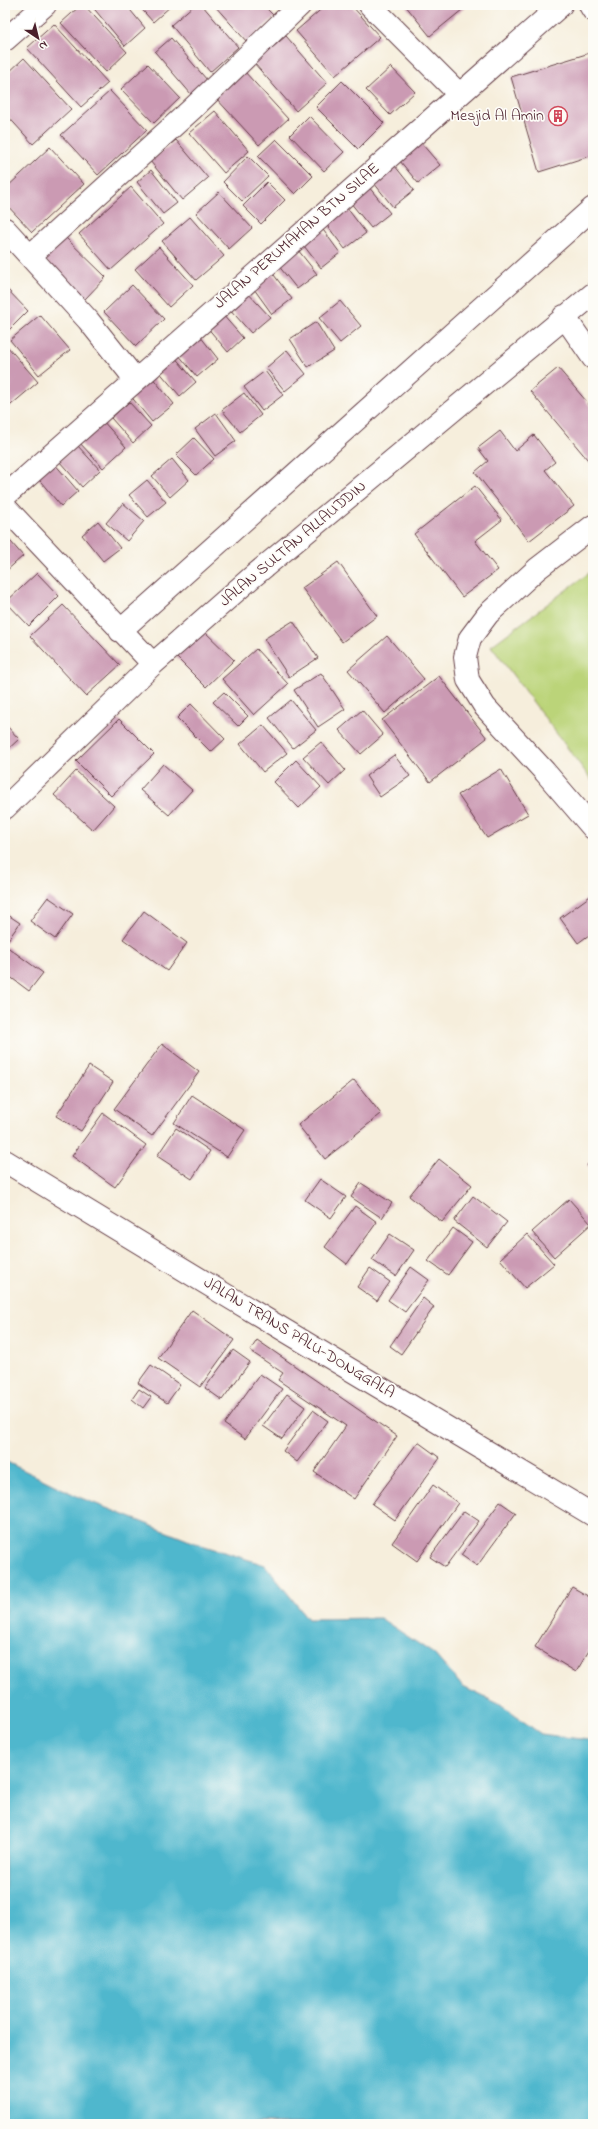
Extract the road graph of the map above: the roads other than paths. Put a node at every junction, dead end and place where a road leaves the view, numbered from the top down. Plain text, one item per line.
1 (45, 5) edge
2 (300, 5) edge
3 (370, 5) edge
4 (561, 5) edge
5 (590, 5) edge
6 (593, 10) edge
7 (5, 40) edge
8 (459, 94) junction
9 (593, 208) edge
10 (5, 229) edge
11 (30, 256) junction
12 (593, 294) edge
13 (564, 316) junction
14 (593, 358) edge
15 (135, 379) junction
16 (5, 496) edge
17 (5, 507) edge
18 (593, 526) edge
19 (120, 631) junction
20 (153, 664) junction
21 (5, 808) edge
22 (593, 828) edge
23 (5, 1161) edge
24 (593, 1515) edge

1 - 7 main road
2 - 11 main road
3 - 8 main road
4 - 8 main road, JALAN PERUMAHAN BTN SILAE
5 - 6 main road
8 - 15 main road, JALAN PERUMAHAN BTN SILAE
9 - 19 main road
10 - 11 main road
11 - 15 main road
12 - 13 main road, JALAN SULTAN ALLAUDDIN
13 - 14 main road
13 - 20 main road, JALAN SULTAN ALLAUDDIN
15 - 16 main road, JALAN PERUMAHAN BTN SILAE
17 - 19 main road
18 - 22 main road
19 - 20 main road
20 - 21 main road, JALAN SULTAN ALLAUDDIN
23 - 24 main road, JALAN TRANS PALU-DONGGALA

